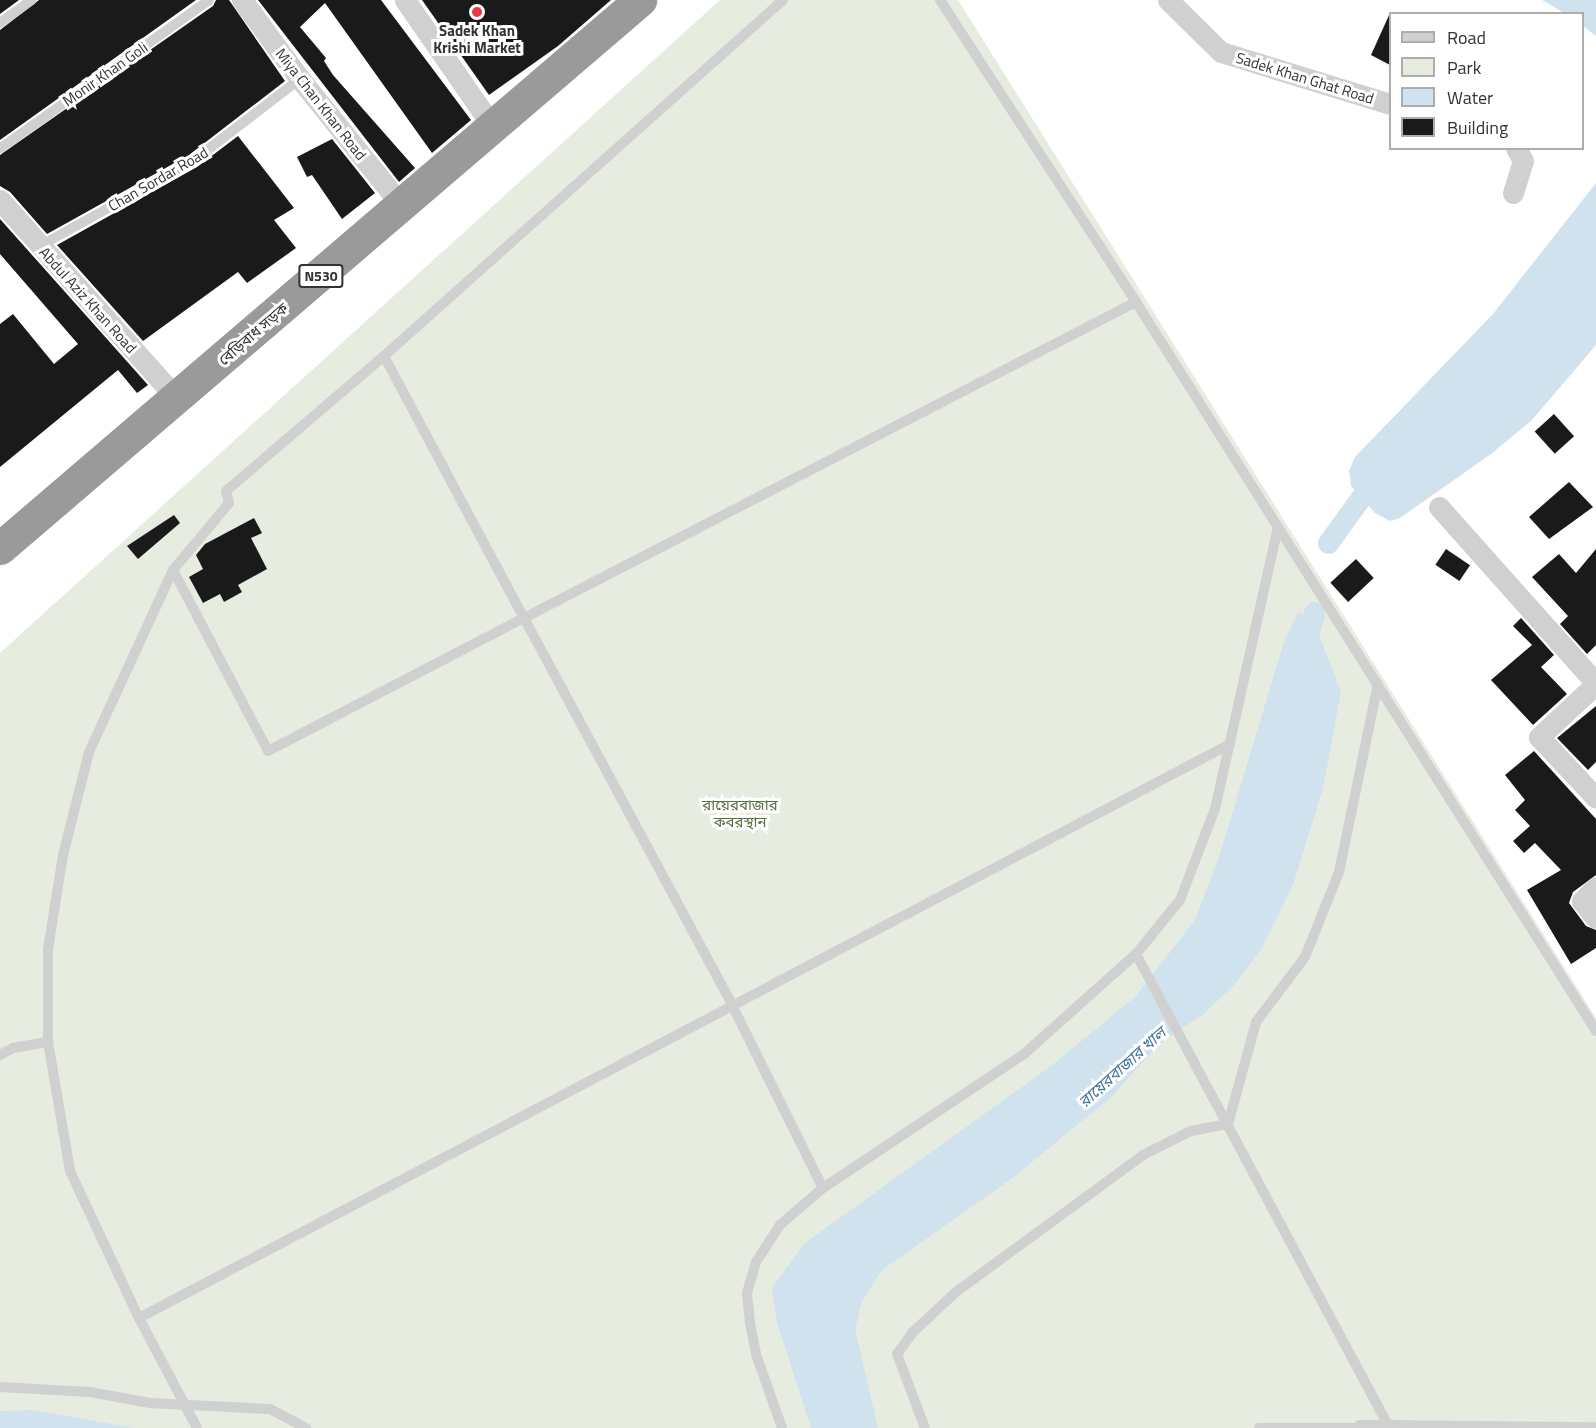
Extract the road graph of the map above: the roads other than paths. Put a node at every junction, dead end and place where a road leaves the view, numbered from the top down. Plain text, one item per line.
1 (32, 0) edge
2 (208, 0) edge
3 (242, 0) edge
4 (405, 0) edge
5 (640, 0) edge
6 (783, 0) edge
7 (940, 0) edge
8 (1168, 0) edge
9 (0, 23) edge
10 (300, 79) junction
11 (1389, 104) edge
12 (493, 127) junction
13 (1, 148) edge
14 (1517, 150) edge
15 (1512, 193) dead end
16 (0, 200) edge
17 (402, 206) junction
18 (39, 247) junction
19 (1136, 302) junction
20 (384, 356) junction
21 (177, 399) junction
22 (1439, 507) dead end
23 (1278, 527) junction
24 (0, 548) edge
25 (173, 570) junction
26 (524, 618) junction
27 (1378, 684) junction
28 (1596, 684) edge
29 (1230, 744) junction
30 (1596, 798) edge
31 (1596, 888) edge
32 (1596, 918) edge
33 (1136, 954) junction
34 (732, 1005) junction
35 (1596, 1031) edge
36 (48, 1042) junction
37 (0, 1055) edge
38 (1228, 1124) junction
39 (823, 1188) junction
40 (139, 1318) junction
41 (0, 1387) edge
42 (185, 1404) junction
43 (1388, 1425) junction
44 (1359, 1427) edge
45 (1596, 1427) edge
46 (197, 1428) edge
47 (306, 1428) edge
48 (782, 1428) edge
49 (925, 1428) edge
50 (1259, 1428) edge

1 - 9 lane
2 - 13 lane, Monir Khan Goli
3 - 10 street, Miya Chan Khan Road
4 - 12 street
5 - 12 highway, বেড়িবাধ সড়ক / N530
6 - 20 lane
7 - 19 lane
8 - 11 street, Sadek Khan Ghat Road
10 - 17 street, Miya Chan Khan Road
10 - 18 lane, Chan Sordar Road
12 - 17 highway, বেড়িবাধ সড়ক / N530
14 - 15 street
16 - 18 street, Abdul Aziz Khan Road
17 - 21 highway, বেড়িবাধ সড়ক / N530
18 - 21 street, Abdul Aziz Khan Road
19 - 23 lane
19 - 26 lane
20 - 25 lane
20 - 26 lane
21 - 24 highway, বেড়িবাধ সড়ক / N530
22 - 28 street
23 - 27 lane
23 - 29 lane
25 - 26 lane
25 - 36 lane
26 - 34 lane
27 - 35 lane
27 - 38 lane
28 - 30 street
29 - 33 lane
29 - 34 lane
31 - 32 street
33 - 38 lane
33 - 39 lane
34 - 39 lane
34 - 40 lane
36 - 37 lane
36 - 40 lane
38 - 43 lane
38 - 49 lane
39 - 48 lane
40 - 42 lane
41 - 42 lane
42 - 46 lane
42 - 47 lane
43 - 44 lane
43 - 45 lane
44 - 50 lane

